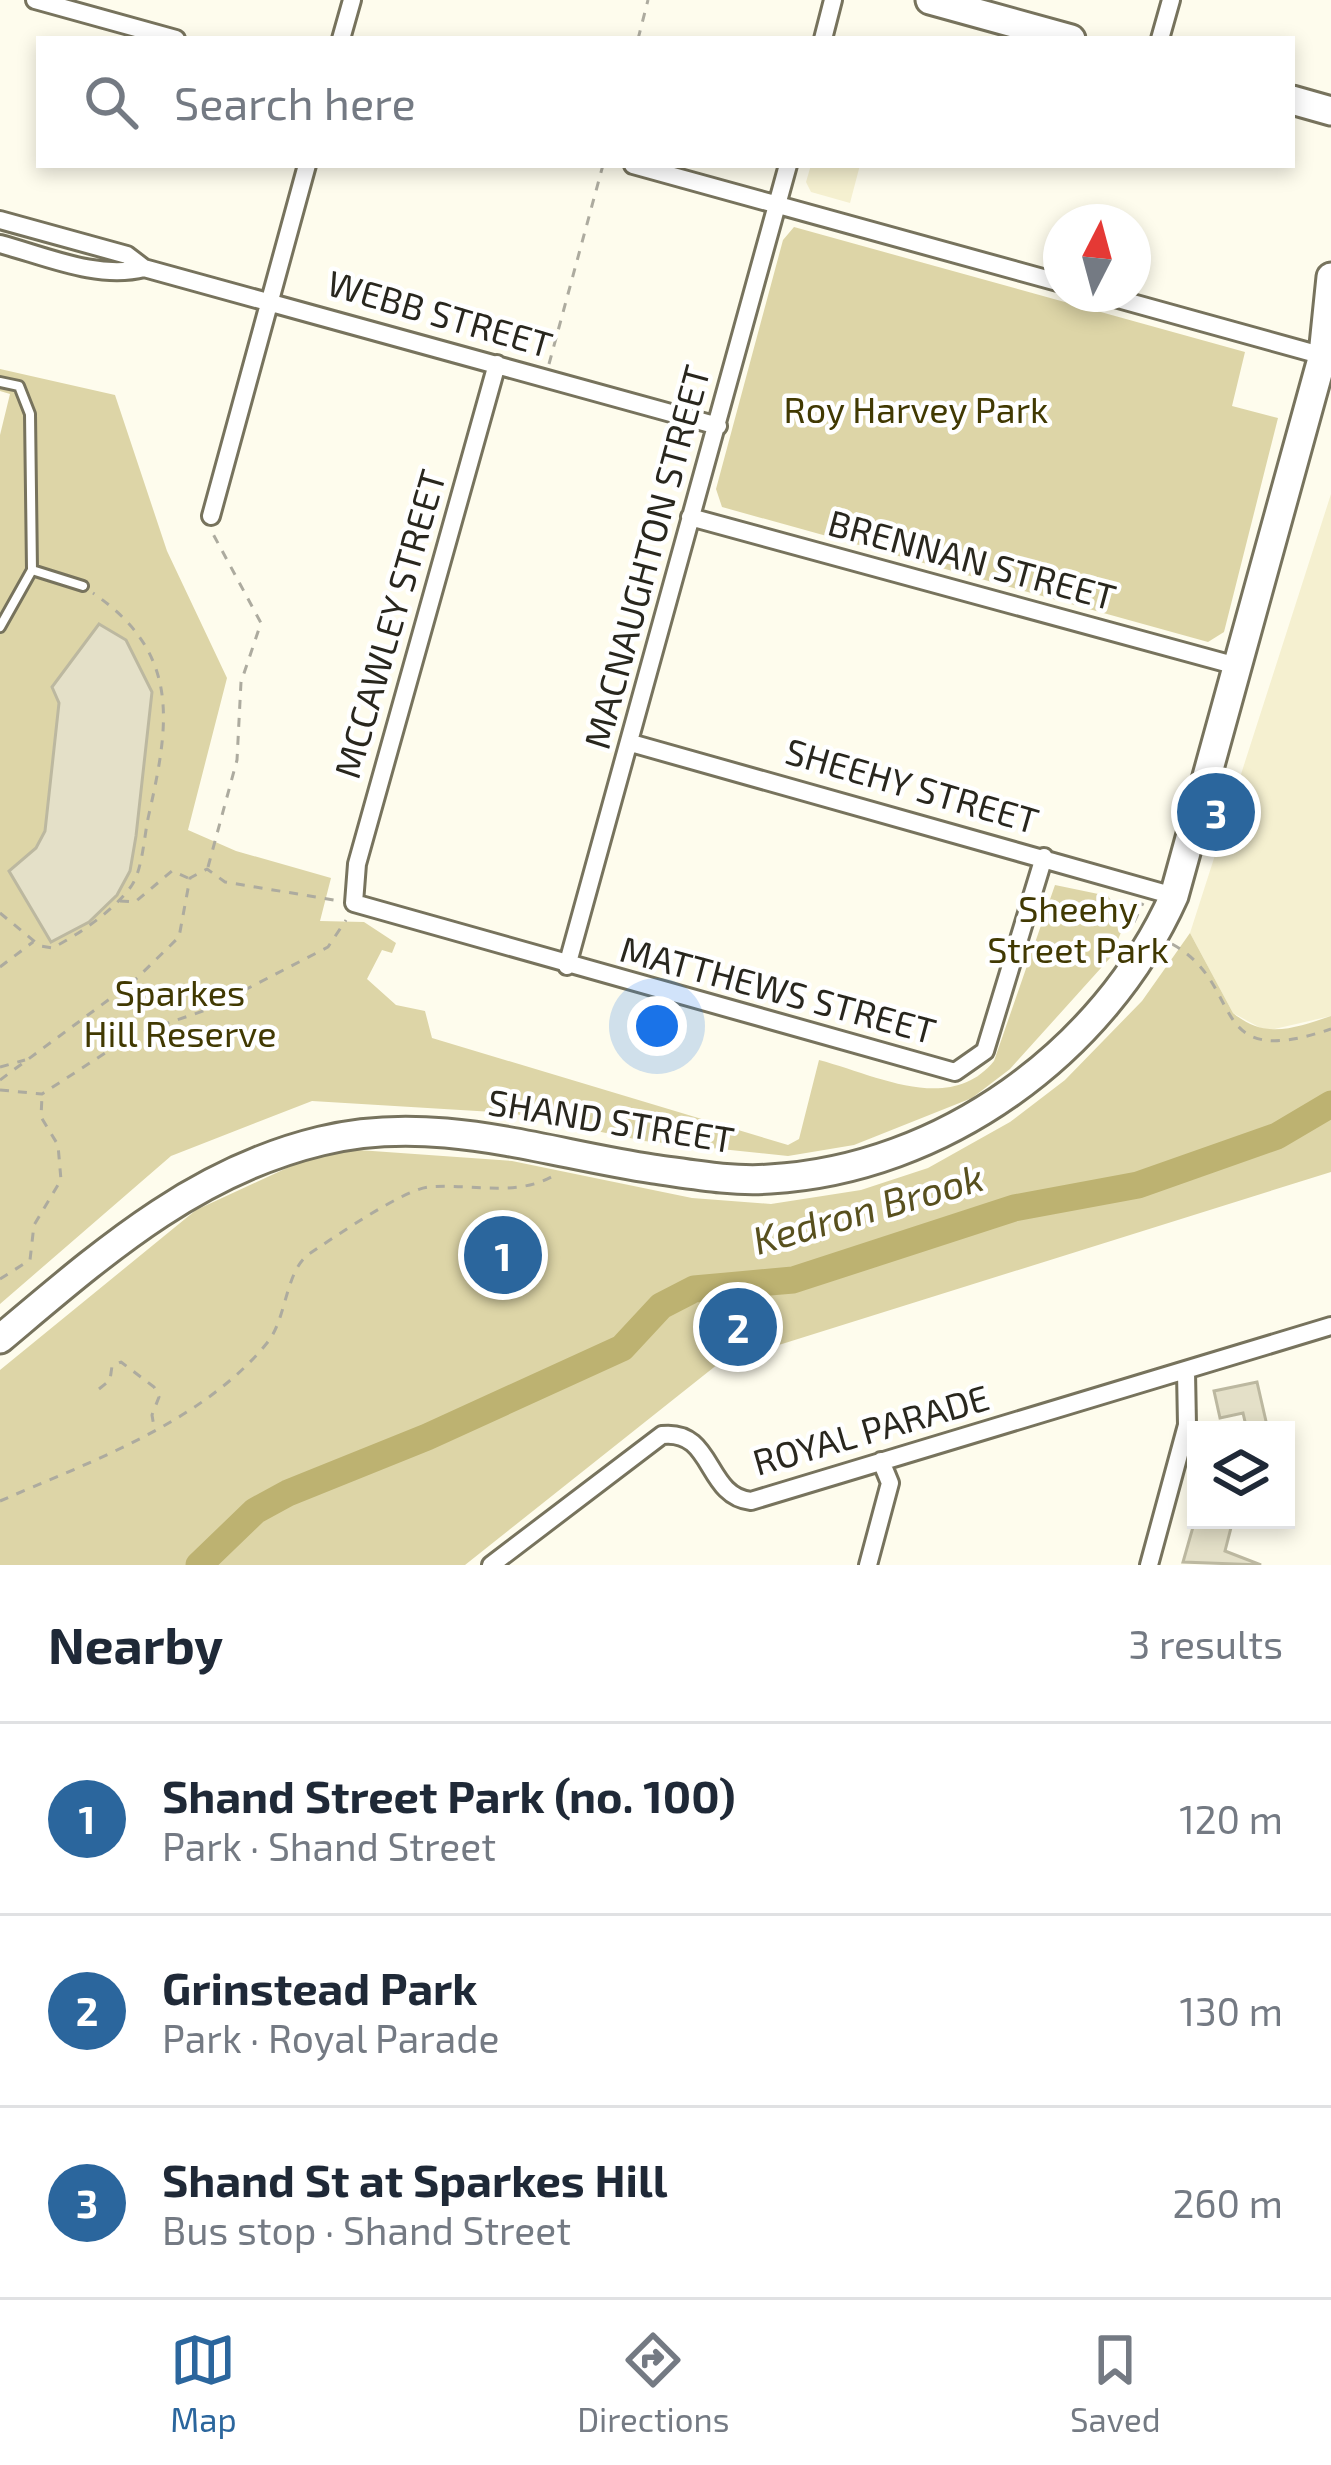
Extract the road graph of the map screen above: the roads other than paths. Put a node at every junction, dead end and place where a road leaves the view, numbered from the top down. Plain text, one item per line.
1 (35, 0) edge
2 (352, 0) edge
3 (833, 0) edge
4 (930, 0) edge
5 (1171, 0) edge
6 (165, 36) edge
7 (342, 36) edge
8 (824, 36) edge
9 (1060, 36) edge
10 (1161, 36) edge
11 (1295, 101) edge
12 (1331, 111) edge
13 (306, 168) edge
14 (644, 168) edge
15 (787, 168) edge
16 (777, 205) junction
17 (0, 220) edge
18 (0, 244) edge
19 (144, 268) junction
20 (1043, 278) edge
21 (1331, 278) edge
22 (269, 301) junction
23 (1151, 307) edge
24 (1328, 352) edge
25 (496, 364) junction
26 (0, 382) edge
27 (718, 426) junction
28 (211, 516) road end
29 (690, 517) junction
30 (32, 570) junction
31 (83, 586) road end
32 (0, 627) edge
33 (1237, 666) junction
34 (631, 742) junction
35 (1044, 857) junction
36 (1174, 896) junction
37 (355, 903) joint
38 (567, 966) junction
39 (1331, 1326) edge
40 (0, 1339) edge
41 (1186, 1372) junction
42 (881, 1460) junction
43 (491, 1565) edge
44 (868, 1565) edge
45 (1149, 1565) edge

1 - 6 street
2 - 7 street
3 - 8 street
4 - 9 main road
5 - 10 street
11 - 12 main road
13 - 22 street
14 - 16 street
15 - 16 street, MACNAUGHTON STREET
16 - 20 street
16 - 27 street, MACNAUGHTON STREET
17 - 19 street, WEBB STREET
18 - 19 street, WEBB STREET
19 - 22 street, WEBB STREET
21 - 24 main road, SHAND STREET
22 - 25 street, WEBB STREET
22 - 28 street
23 - 24 street
24 - 33 main road, SHAND STREET
25 - 27 street, WEBB STREET
25 - 37 street, MCCAWLEY STREET
26 - 30 lane
27 - 29 street, MACNAUGHTON STREET
29 - 33 street, BRENNAN STREET
29 - 34 street, MACNAUGHTON STREET
30 - 31 lane
30 - 32 lane
33 - 36 main road, SHAND STREET
34 - 35 street, SHEEHY STREET
34 - 38 street, MACNAUGHTON STREET
35 - 36 street, SHEEHY STREET
35 - 38 street, MATTHEWS STREET
36 - 40 main road, SHAND STREET
37 - 38 street, MATTHEWS STREET
39 - 41 street, ROYAL PARADE
41 - 42 street, ROYAL PARADE
41 - 45 street
42 - 43 street, ROYAL PARADE
42 - 44 street

